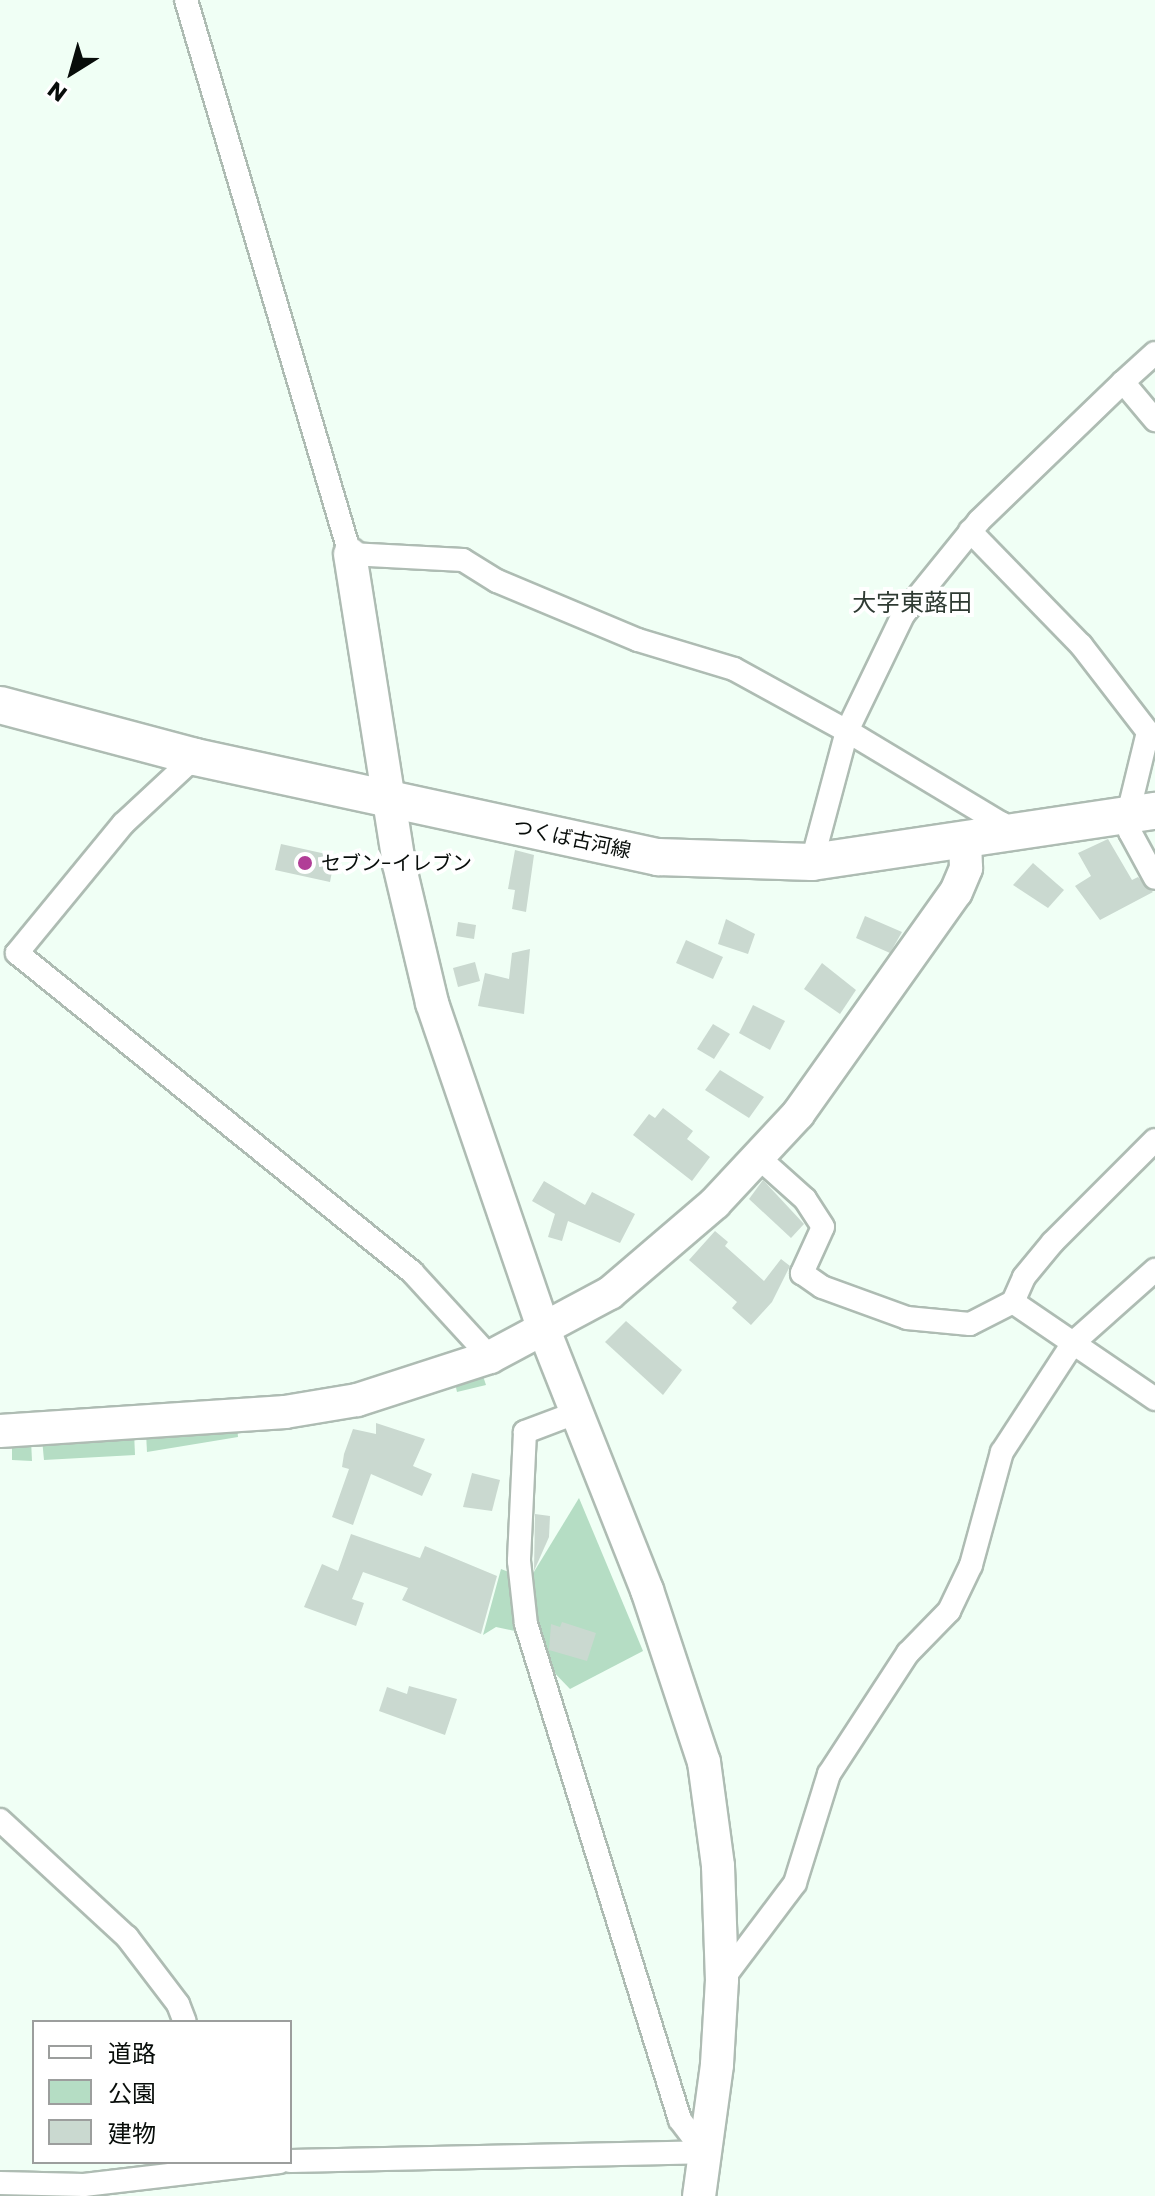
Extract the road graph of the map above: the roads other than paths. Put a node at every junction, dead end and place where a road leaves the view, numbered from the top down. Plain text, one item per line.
1 (186, 0) edge
2 (1155, 353) edge
3 (1123, 382) junction
4 (1155, 420) edge
5 (970, 531) junction
6 (350, 554) junction
7 (0, 705) edge
8 (847, 731) junction
9 (195, 757) junction
10 (388, 799) junction
11 (1142, 812) edge
12 (1006, 836) junction
13 (965, 843) junction
14 (812, 862) junction
15 (1155, 878) edge
16 (1155, 1140) edge
17 (758, 1157) junction
18 (1155, 1270) edge
19 (1013, 1302) junction
20 (544, 1330) junction
21 (1073, 1343) junction
22 (490, 1357) junction
23 (1155, 1399) edge
24 (578, 1412) junction
25 (0, 1431) edge
26 (0, 1820) edge
27 (722, 1980) junction
28 (184, 2020) edge
29 (704, 2152) junction
30 (292, 2161) edge
31 (234, 2165) edge
32 (0, 2183) edge
33 (699, 2196) edge

1 - 6 street
2 - 3 street
3 - 4 street
3 - 5 street
5 - 8 street
5 - 11 street
6 - 8 street
6 - 10 street
7 - 9 main road, つくば古河線
8 - 12 street
8 - 14 street
9 - 10 main road, つくば古河線
9 - 22 street
10 - 14 main road, つくば古河線
10 - 20 street
11 - 12 main road, つくば古河線
11 - 15 street
12 - 13 main road, つくば古河線
13 - 14 main road, つくば古河線
13 - 17 street
16 - 19 street
17 - 19 street
17 - 20 street
18 - 21 street
19 - 21 street
20 - 22 street
20 - 24 street
21 - 23 street
21 - 27 street
22 - 25 street
24 - 27 street
24 - 29 street
26 - 28 street
27 - 29 street
29 - 30 street
29 - 33 street
31 - 32 street

